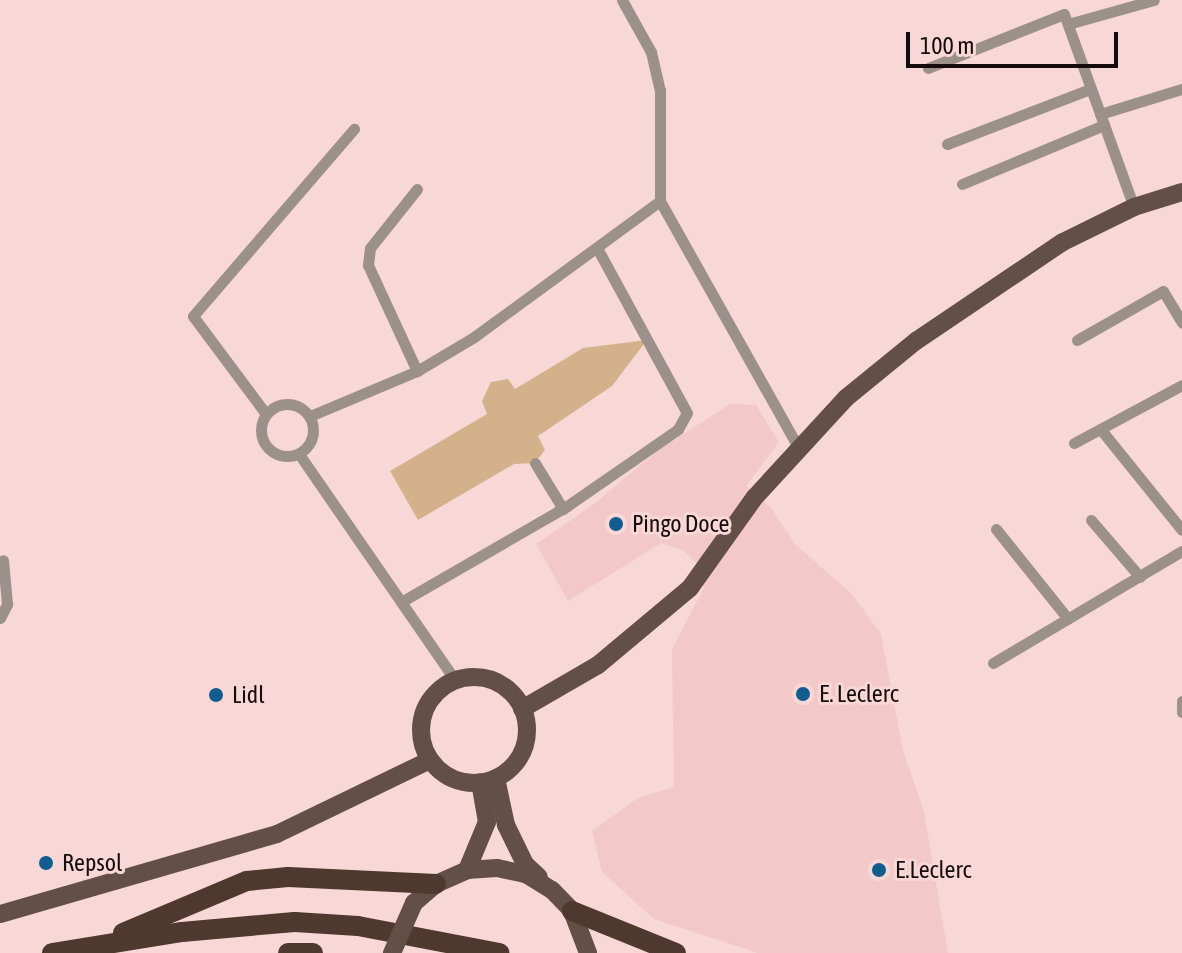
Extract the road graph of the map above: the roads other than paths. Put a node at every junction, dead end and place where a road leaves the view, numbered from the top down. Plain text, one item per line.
1 (622, 0) edge
2 (1154, 0) edge
3 (1068, 24) junction
4 (928, 68) dead end
5 (1090, 89) junction
6 (1182, 89) edge
7 (1102, 120) junction
8 (354, 129) dead end
9 (947, 144) dead end
10 (962, 184) dead end
11 (417, 189) dead end
12 (1182, 192) edge
13 (660, 201) junction
14 (1134, 207) junction
15 (597, 248) junction
16 (1182, 323) edge
17 (1077, 340) dead end
18 (417, 371) junction
19 (1182, 385) edge
20 (266, 414) junction
21 (310, 416) junction
22 (1102, 431) junction
23 (1074, 443) dead end
24 (799, 449) junction
25 (299, 454) junction
26 (535, 463) dead end
27 (563, 509) junction
28 (1091, 520) dead end
29 (996, 529) dead end
30 (1182, 530) edge
31 (1182, 551) edge
32 (3, 560) dead end
33 (1140, 577) junction
34 (401, 602) junction
35 (0, 618) edge
36 (1068, 619) junction
37 (993, 663) dead end
38 (454, 679) junction
39 (522, 709) junction
40 (430, 760) junction
41 (488, 781) junction
42 (467, 870) junction
43 (436, 884) junction
44 (552, 890) junction
45 (572, 911) junction
46 (0, 914) edge
47 (92, 945) junction
48 (587, 946) edge
49 (52, 953) edge
50 (288, 953) edge
51 (313, 953) edge
52 (392, 953) edge
53 (499, 953) edge
54 (676, 953) edge

1 - 13 street
2 - 3 street
3 - 4 street
3 - 5 street
5 - 7 street
5 - 9 street
6 - 7 street
7 - 10 street
7 - 14 street
8 - 20 street
11 - 18 street
12 - 14 main road
13 - 15 street
13 - 24 street
14 - 24 main road
15 - 18 street
15 - 27 street
16 - 17 street
18 - 21 street
19 - 22 street
20 - 21 street
20 - 25 street
21 - 25 street
22 - 23 street
22 - 30 street
24 - 39 main road
25 - 34 street
26 - 27 street
27 - 34 street
28 - 33 street
29 - 36 street
31 - 33 street
32 - 35 street
33 - 36 street
34 - 38 street
36 - 37 street
38 - 39 main road
38 - 40 main road
39 - 41 main road
40 - 41 main road
40 - 46 main road
41 - 42 main road
41 - 44 main road
42 - 43 main road
42 - 44 main road
43 - 47 highway
43 - 52 main road, bridge
44 - 45 main road
45 - 48 main road
45 - 54 highway
47 - 49 highway
47 - 53 highway
50 - 51 highway

